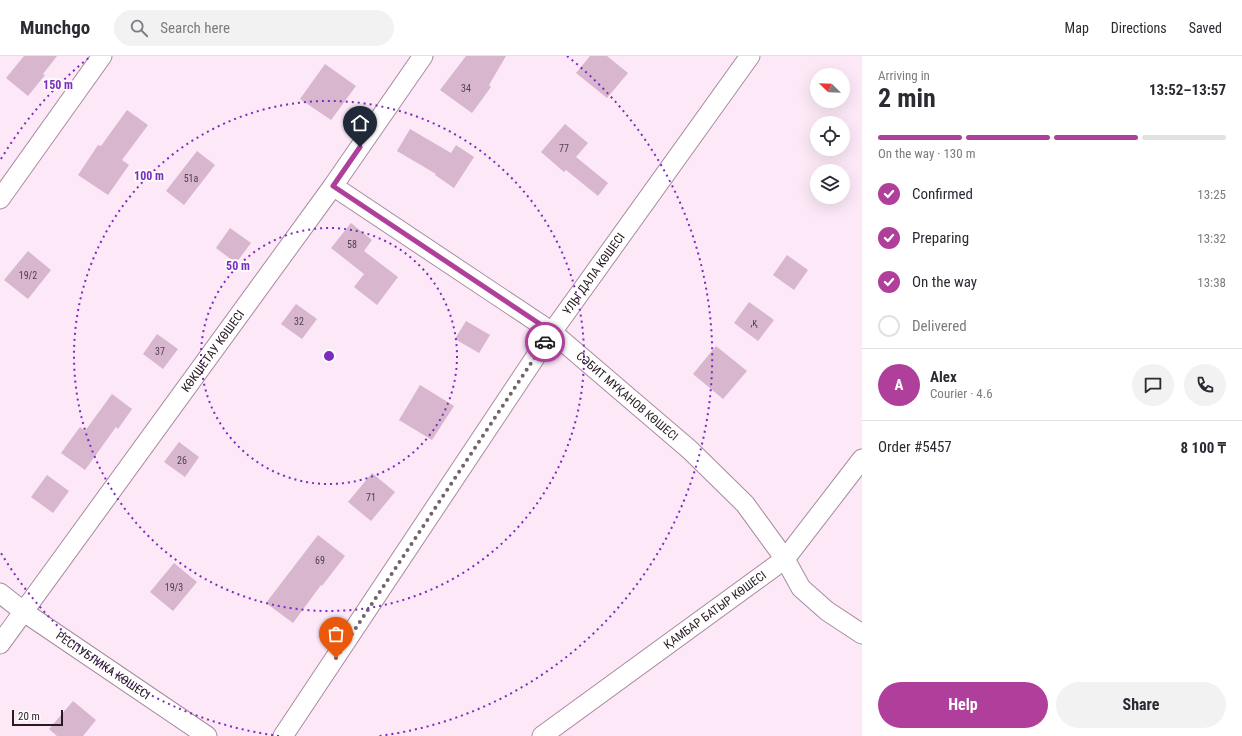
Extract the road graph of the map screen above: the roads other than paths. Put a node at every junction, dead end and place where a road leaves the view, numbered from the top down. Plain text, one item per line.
1 (102, 56) edge
2 (423, 56) edge
3 (750, 56) edge
4 (333, 186) junction
5 (0, 200) edge
6 (552, 332) junction
7 (862, 459) edge
8 (785, 559) junction
9 (0, 593) edge
10 (24, 612) junction
11 (862, 634) edge
12 (0, 644) edge
13 (207, 736) edge
14 (283, 736) edge
15 (542, 736) edge

1 - 5 street
2 - 4 street, КӨКШЕТАУ КӨШЕСІ
3 - 6 street, ҰЛЫ ДАЛА КӨШЕСІ
4 - 6 street, СӘБИТ МҰҚАНОВ КӨШЕСІ
4 - 10 street, КӨКШЕТАУ КӨШЕСІ
6 - 8 street, СӘБИТ МҰҚАНОВ КӨШЕСІ
6 - 14 street, ҰЛЫ ДАЛА КӨШЕСІ
7 - 8 street, ҚАМБАР БАТЫР КӨШЕСІ
8 - 11 street, СӘБИТ МҰҚАНОВ КӨШЕСІ
8 - 15 street, ҚАМБАР БАТЫР КӨШЕСІ
9 - 10 street, РЕСПУБЛИКА КӨШЕСІ
10 - 12 street, КӨКШЕТАУ КӨШЕСІ
10 - 13 street, РЕСПУБЛИКА КӨШЕСІ

